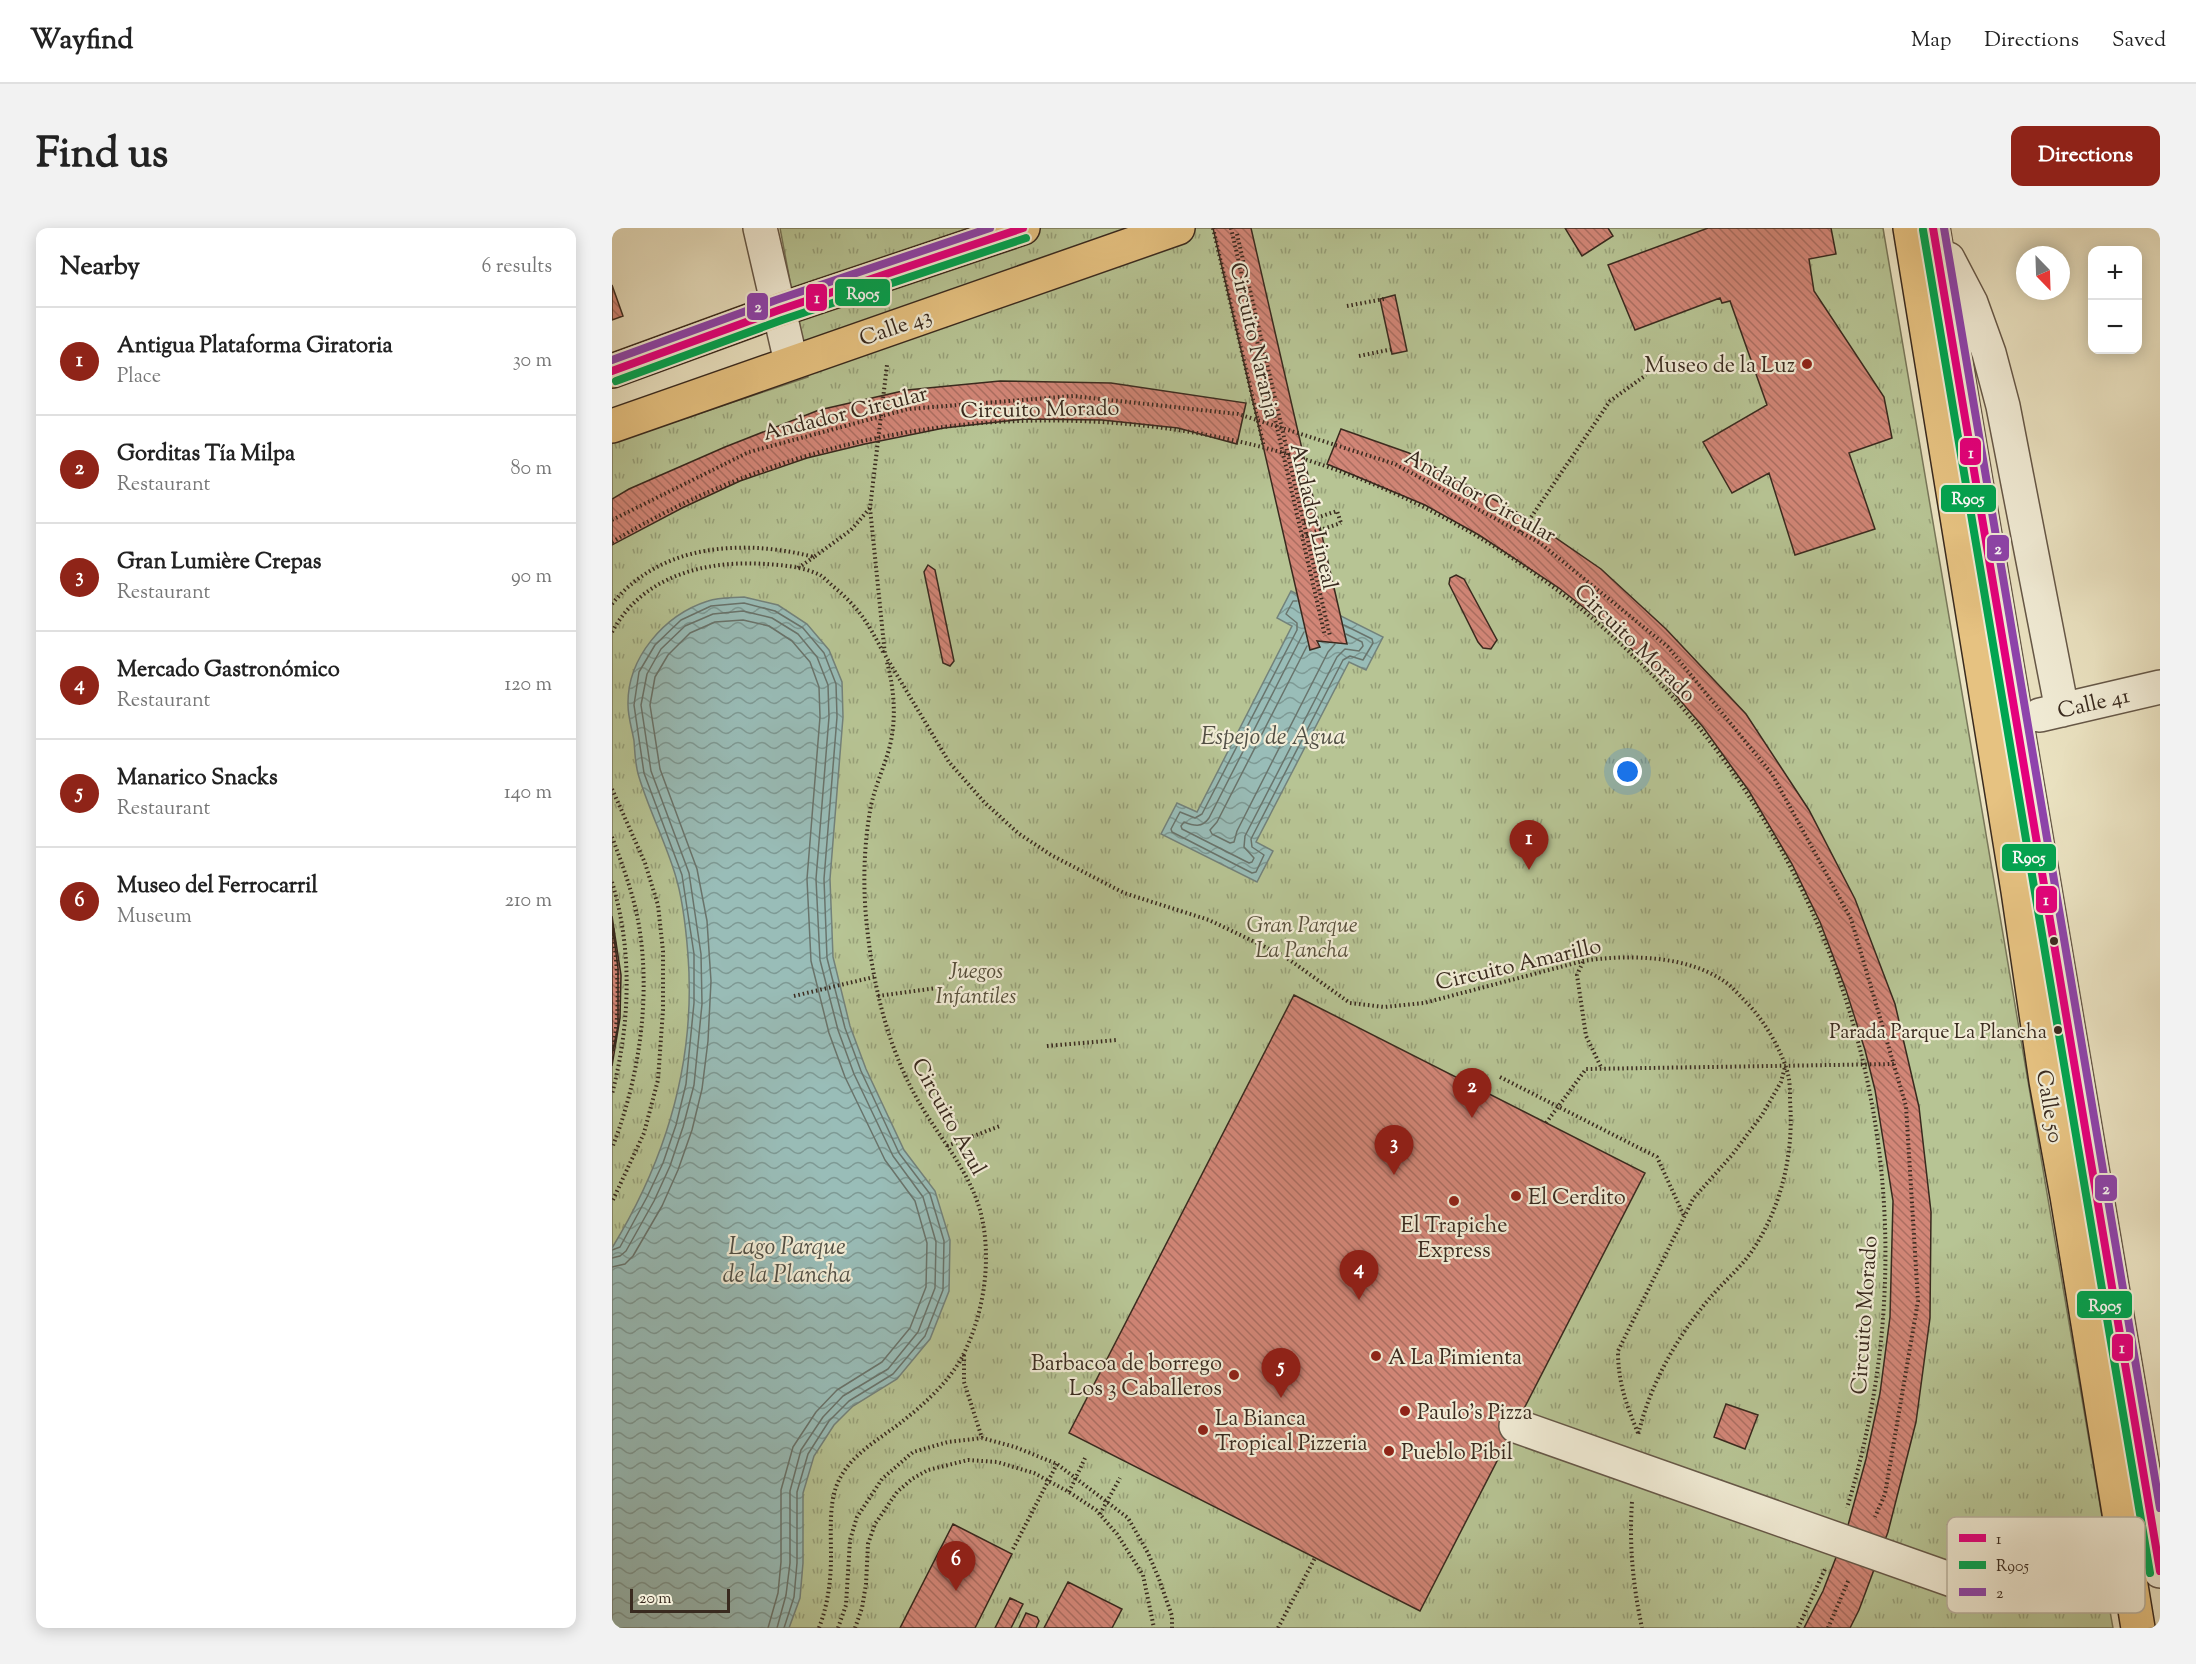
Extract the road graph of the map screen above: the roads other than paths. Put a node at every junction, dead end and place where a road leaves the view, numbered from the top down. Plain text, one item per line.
1 (760, 228) edge
2 (1023, 228) edge
3 (1178, 228) edge
4 (1926, 229) edge
5 (963, 239) edge
6 (779, 310) junction
7 (791, 362) junction
8 (612, 370) edge
9 (612, 426) edge
10 (2160, 687) edge
11 (2062, 710) junction
12 (2004, 723) junction
13 (1516, 1426) dead end
14 (2138, 1463) edge
15 (2131, 1517) edge
16 (2160, 1571) edge
17 (1947, 1578) edge
18 (2136, 1613) edge
19 (2138, 1628) edge

1 - 6 street
2 - 5 main road
3 - 7 main road, Calle 43
4 - 11 street
4 - 12 main road, Calle 50
5 - 6 main road
6 - 7 street
6 - 8 main road
7 - 9 main road, Calle 43
10 - 11 street, Calle 41
11 - 12 street, Calle 41
12 - 14 main road, Calle 50
13 - 17 street
14 - 15 main road, Calle 50
14 - 16 street
18 - 19 main road, Calle 50

